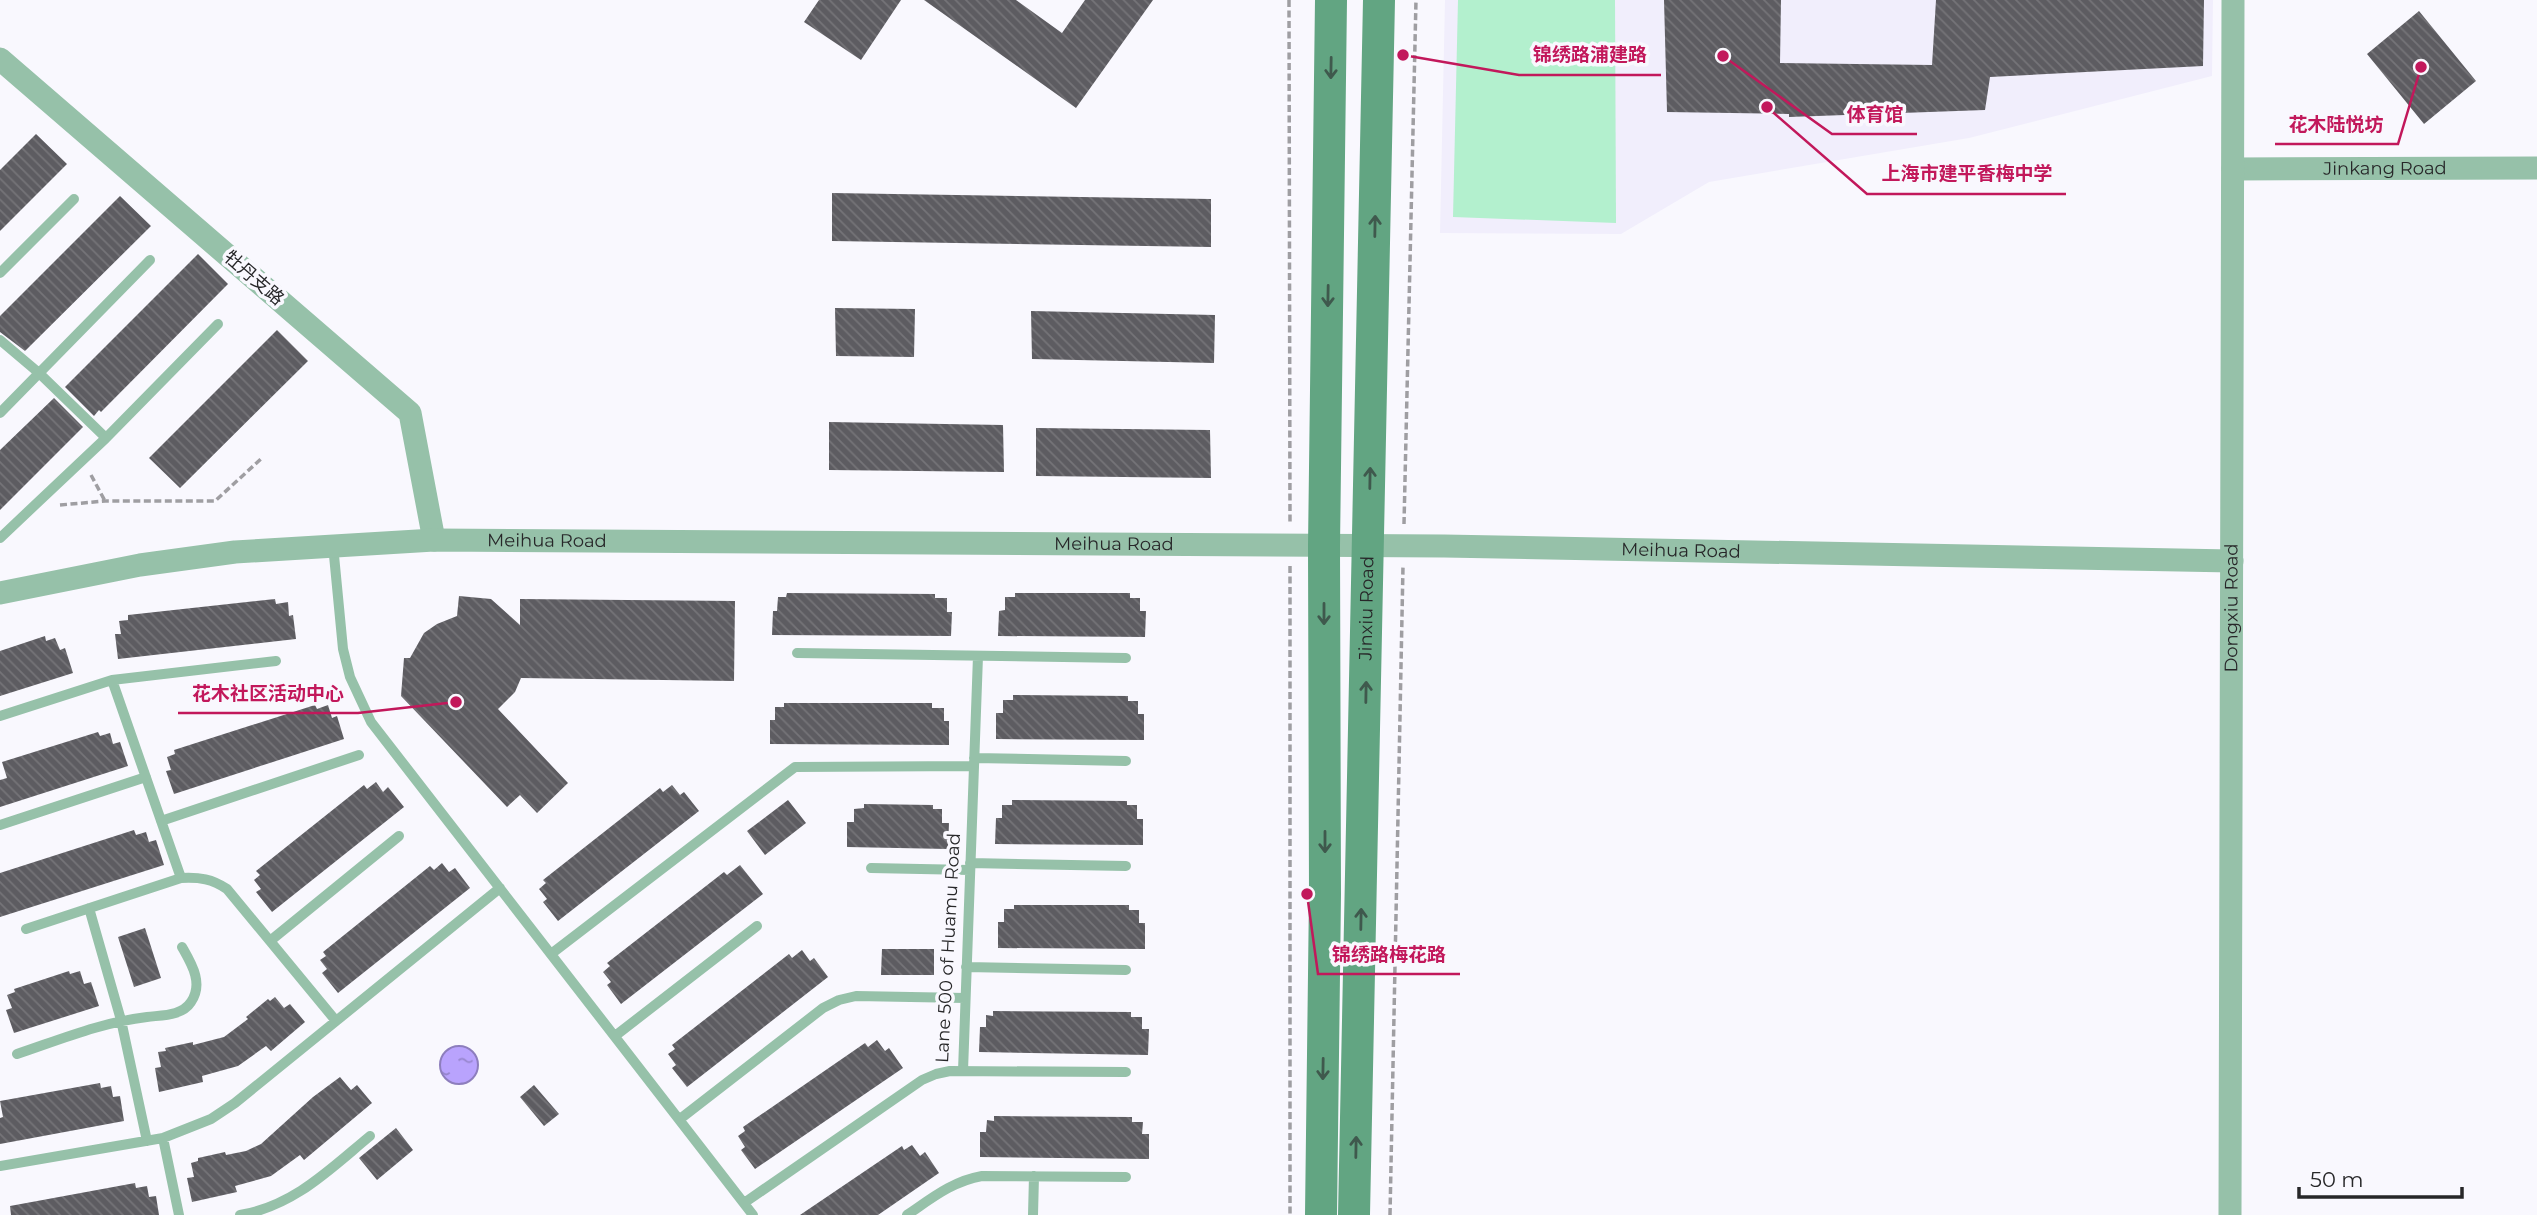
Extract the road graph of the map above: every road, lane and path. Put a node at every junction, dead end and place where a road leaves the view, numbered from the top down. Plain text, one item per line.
1 (1289, 0) edge
2 (1332, 0) edge
3 (1380, 0) edge
4 (1416, 0) edge
5 (2233, 0) edge
6 (0, 59) edge
7 (2233, 169) junction
8 (2537, 169) edge
9 (74, 199) dead end
10 (150, 260) dead end
11 (0, 273) edge
12 (218, 324) dead end
13 (0, 340) edge
14 (39, 373) junction
15 (0, 413) edge
16 (106, 438) junction
17 (262, 458) dead end
18 (84, 459) junction
19 (105, 501) junction
20 (31, 509) junction
21 (0, 538) edge
22 (434, 540) junction
23 (333, 545) junction
24 (1290, 546) junction
25 (1324, 546) junction
26 (1369, 546) junction
27 (1404, 546) junction
28 (2232, 561) junction
29 (4, 588) edge
30 (797, 653) dead end
31 (978, 656) junction
32 (1126, 658) dead end
33 (276, 661) dead end
34 (113, 680) junction
35 (0, 716) edge
36 (359, 755) dead end
37 (1126, 761) dead end
38 (974, 762) junction
39 (146, 777) junction
40 (162, 821) junction
41 (0, 825) edge
42 (398, 836) dead end
43 (1126, 866) dead end
44 (970, 867) junction
45 (872, 868) dead end
46 (181, 878) junction
47 (500, 888) junction
48 (89, 908) junction
49 (757, 926) dead end
50 (26, 929) dead end
51 (270, 941) junction
52 (181, 947) dead end
53 (551, 954) junction
54 (966, 967) junction
55 (1126, 970) dead end
56 (965, 998) junction
57 (121, 1020) junction
58 (336, 1021) junction
59 (615, 1036) junction
60 (17, 1054) dead end
61 (963, 1071) junction
62 (1126, 1072) dead end
63 (680, 1119) junction
64 (370, 1136) dead end
65 (163, 1138) junction
66 (147, 1141) junction
67 (0, 1166) edge
68 (1034, 1176) junction
69 (1126, 1177) dead end
70 (744, 1203) junction
71 (179, 1215) edge
72 (240, 1215) edge
73 (753, 1215) edge
74 (907, 1215) edge
75 (1033, 1215) edge
76 (1290, 1215) edge
77 (1321, 1215) edge
78 (1354, 1215) edge
79 (1390, 1215) edge
80 (2230, 1215) edge

1 - 24 path
2 -> 25 main road
26 -> 3 main road, Jinxiu Road
4 - 27 path
5 - 7 street, Dongxiu Road
6 - 22 street, 牡丹支路
7 - 8 street, Jinkang Road
7 - 28 street, Dongxiu Road
9 - 11 lane
10 - 14 lane
12 - 16 lane
13 - 14 lane
14 - 15 lane
14 - 16 lane
16 - 18 lane
17 - 19 path
18 - 19 path
18 - 20 lane
19 - 20 path
20 - 21 lane
22 - 23 street, Meihua Road
22 - 24 street, Meihua Road
23 - 29 street, Meihua Road
23 - 47 lane
24 - 25 street, Meihua Road
24 - 76 path
25 - 26 street, Meihua Road
25 -> 77 main road
26 - 27 street, Meihua Road
78 -> 26 main road, Jinxiu Road
27 - 28 street, Meihua Road
27 - 79 path
28 - 80 street, Dongxiu Road
30 - 31 lane
31 - 32 lane
31 - 38 lane, Lane 500 of Huamu Road
33 - 34 lane
34 - 35 lane
34 - 39 lane
36 - 40 lane
37 - 38 lane
38 - 44 lane, Lane 500 of Huamu Road
38 - 53 lane
39 - 40 lane
39 - 41 lane
40 - 46 lane
42 - 51 lane
43 - 44 lane
44 - 45 lane
44 - 54 lane, Lane 500 of Huamu Road
46 - 48 lane
46 - 51 lane
47 - 53 lane
47 - 58 lane
48 - 50 lane
48 - 57 lane
49 - 59 lane
51 - 58 lane
52 - 57 lane
53 - 59 lane
54 - 55 lane
54 - 56 lane, Lane 500 of Huamu Road
56 - 61 lane, Lane 500 of Huamu Road
56 - 63 lane
57 - 60 lane
57 - 66 lane
58 - 65 lane
59 - 63 lane
61 - 62 lane
61 - 70 lane, Lane 500 of Huamu Road
63 - 70 lane
64 - 72 lane
65 - 66 lane
65 - 71 lane
66 - 67 lane
68 - 69 lane
68 - 74 lane
68 - 75 lane
70 - 73 lane

